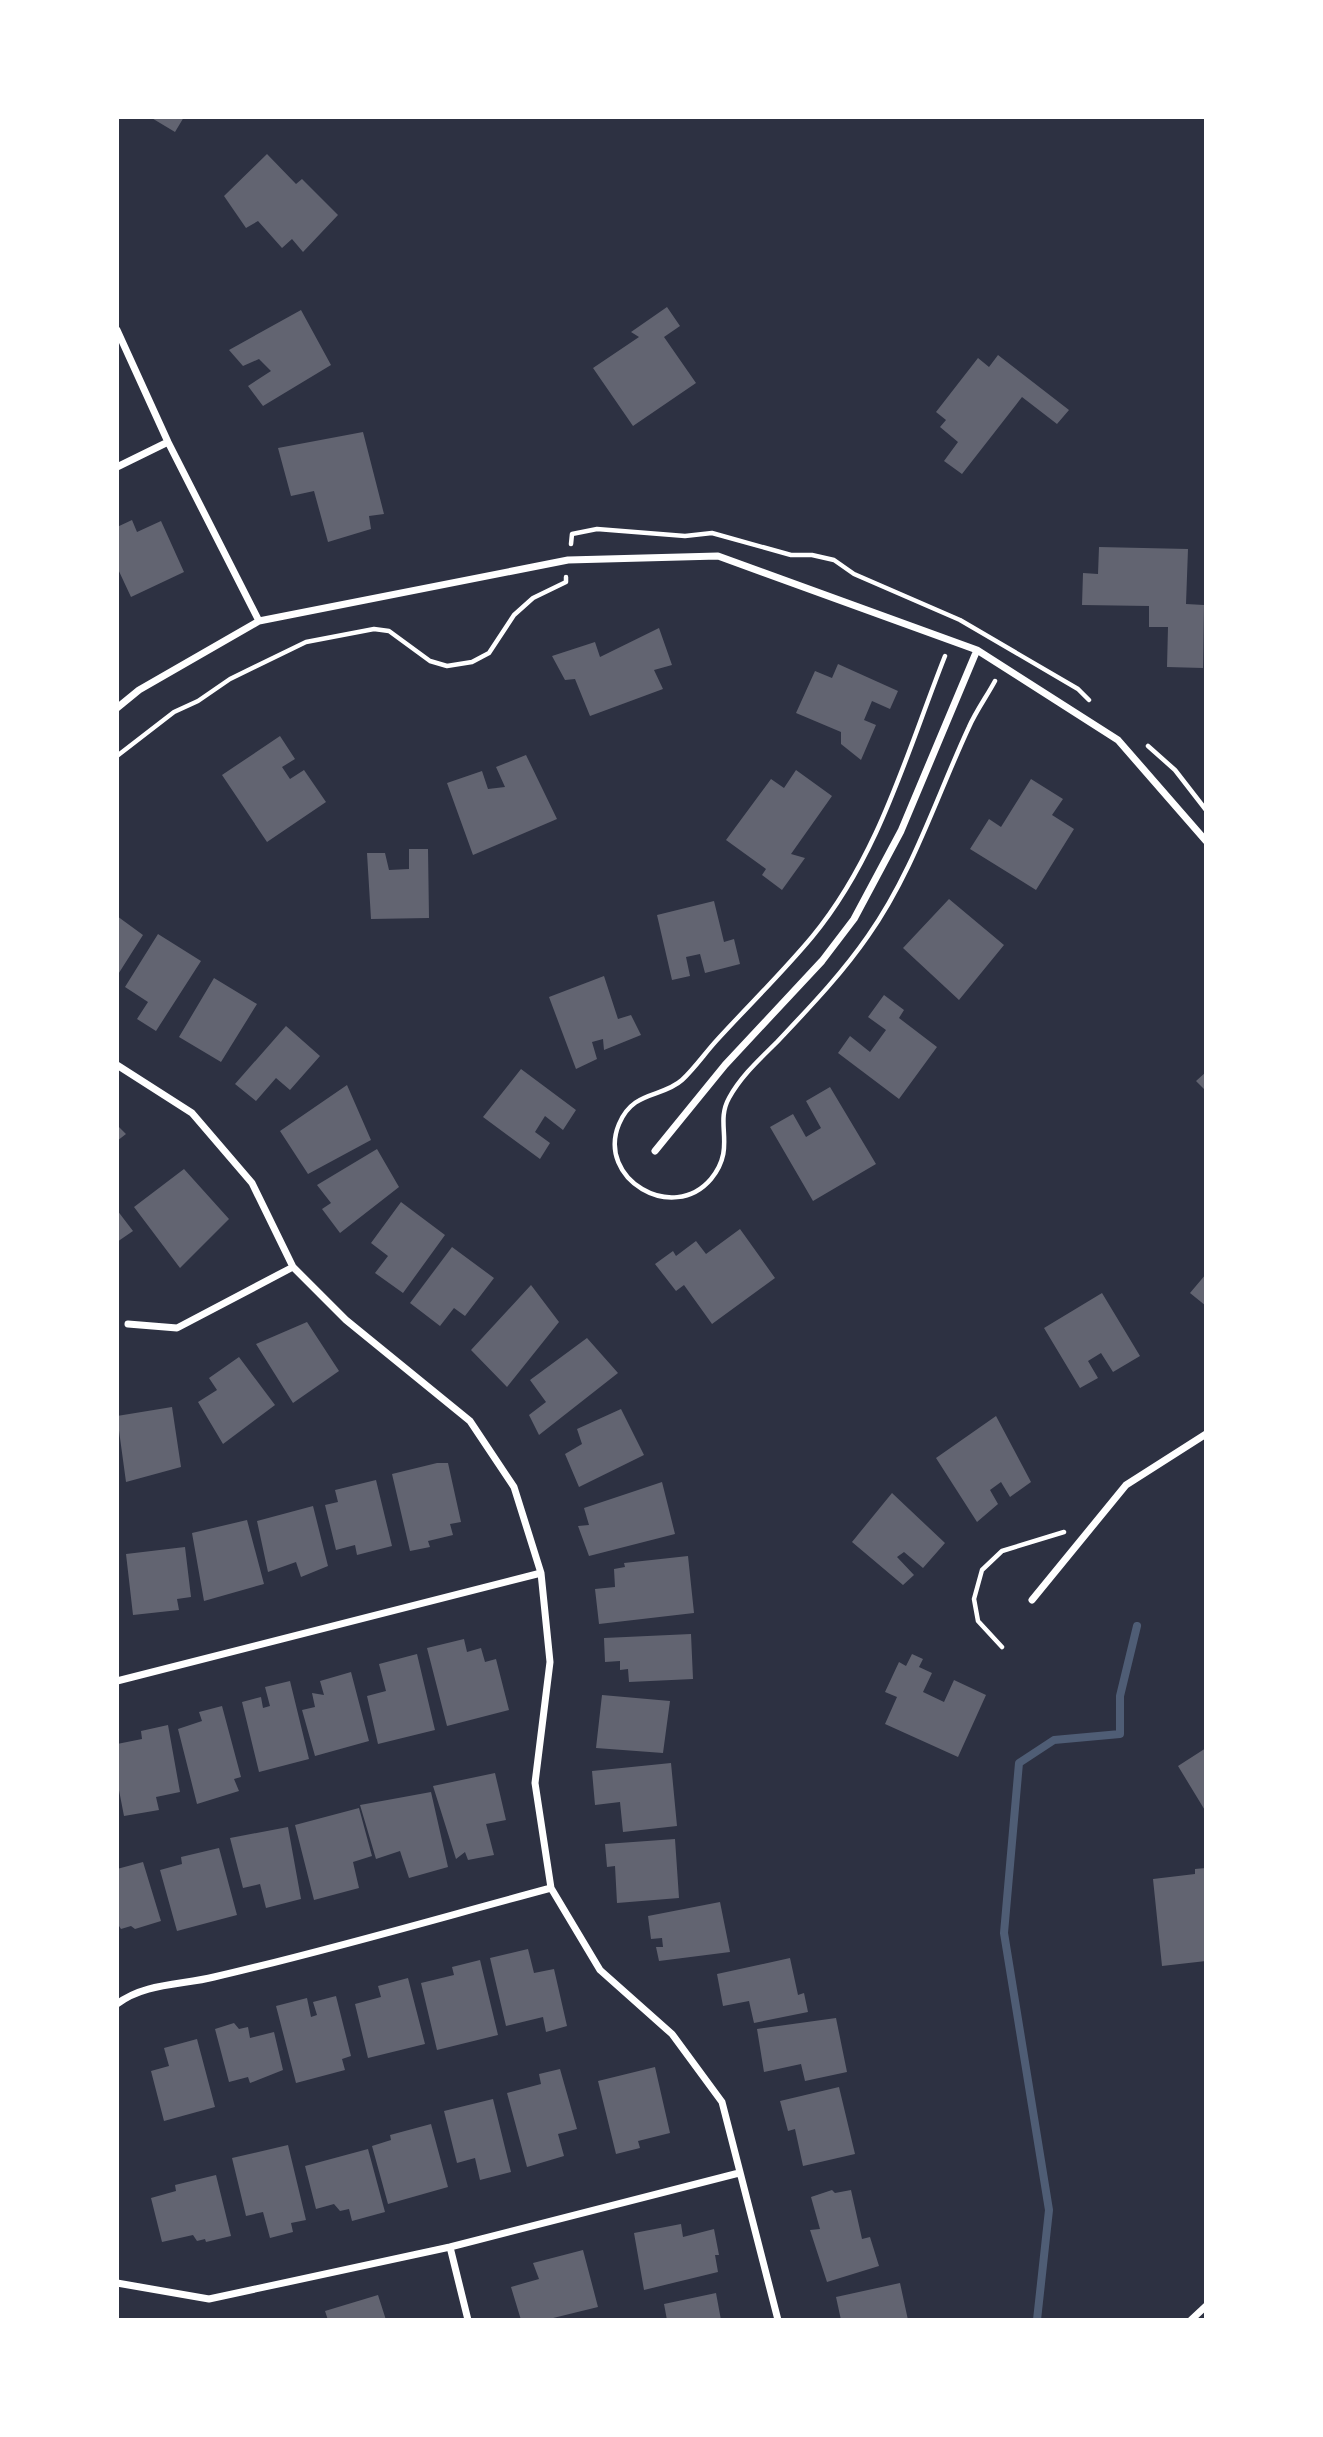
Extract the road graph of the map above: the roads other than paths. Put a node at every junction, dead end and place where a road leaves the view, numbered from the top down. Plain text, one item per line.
1 (117, 330) edge
2 (168, 442) junction
3 (117, 467) edge
4 (260, 621) junction
5 (977, 650) junction
6 (117, 708) edge
7 (1206, 841) edge
8 (117, 1065) edge
9 (655, 1152) dead end
10 (293, 1266) junction
11 (128, 1324) dead end
12 (1206, 1434) edge
13 (541, 1573) junction
14 (1032, 1600) dead end
15 (117, 1681) edge
16 (551, 1888) junction
17 (117, 2004) edge
18 (738, 2173) junction
19 (450, 2247) junction
20 (117, 2283) edge
21 (1206, 2306) edge
22 (468, 2320) edge
23 (778, 2320) edge
24 (1191, 2320) edge

1 - 2 street
2 - 3 street
2 - 4 street
4 - 5 street
4 - 6 street
5 - 7 street
5 - 9 street
8 - 10 street
10 - 11 street
10 - 13 street
12 - 14 street
13 - 15 street
13 - 16 street
16 - 17 street
16 - 18 street
18 - 19 street
18 - 23 street
19 - 20 street
19 - 22 street
21 - 24 street

